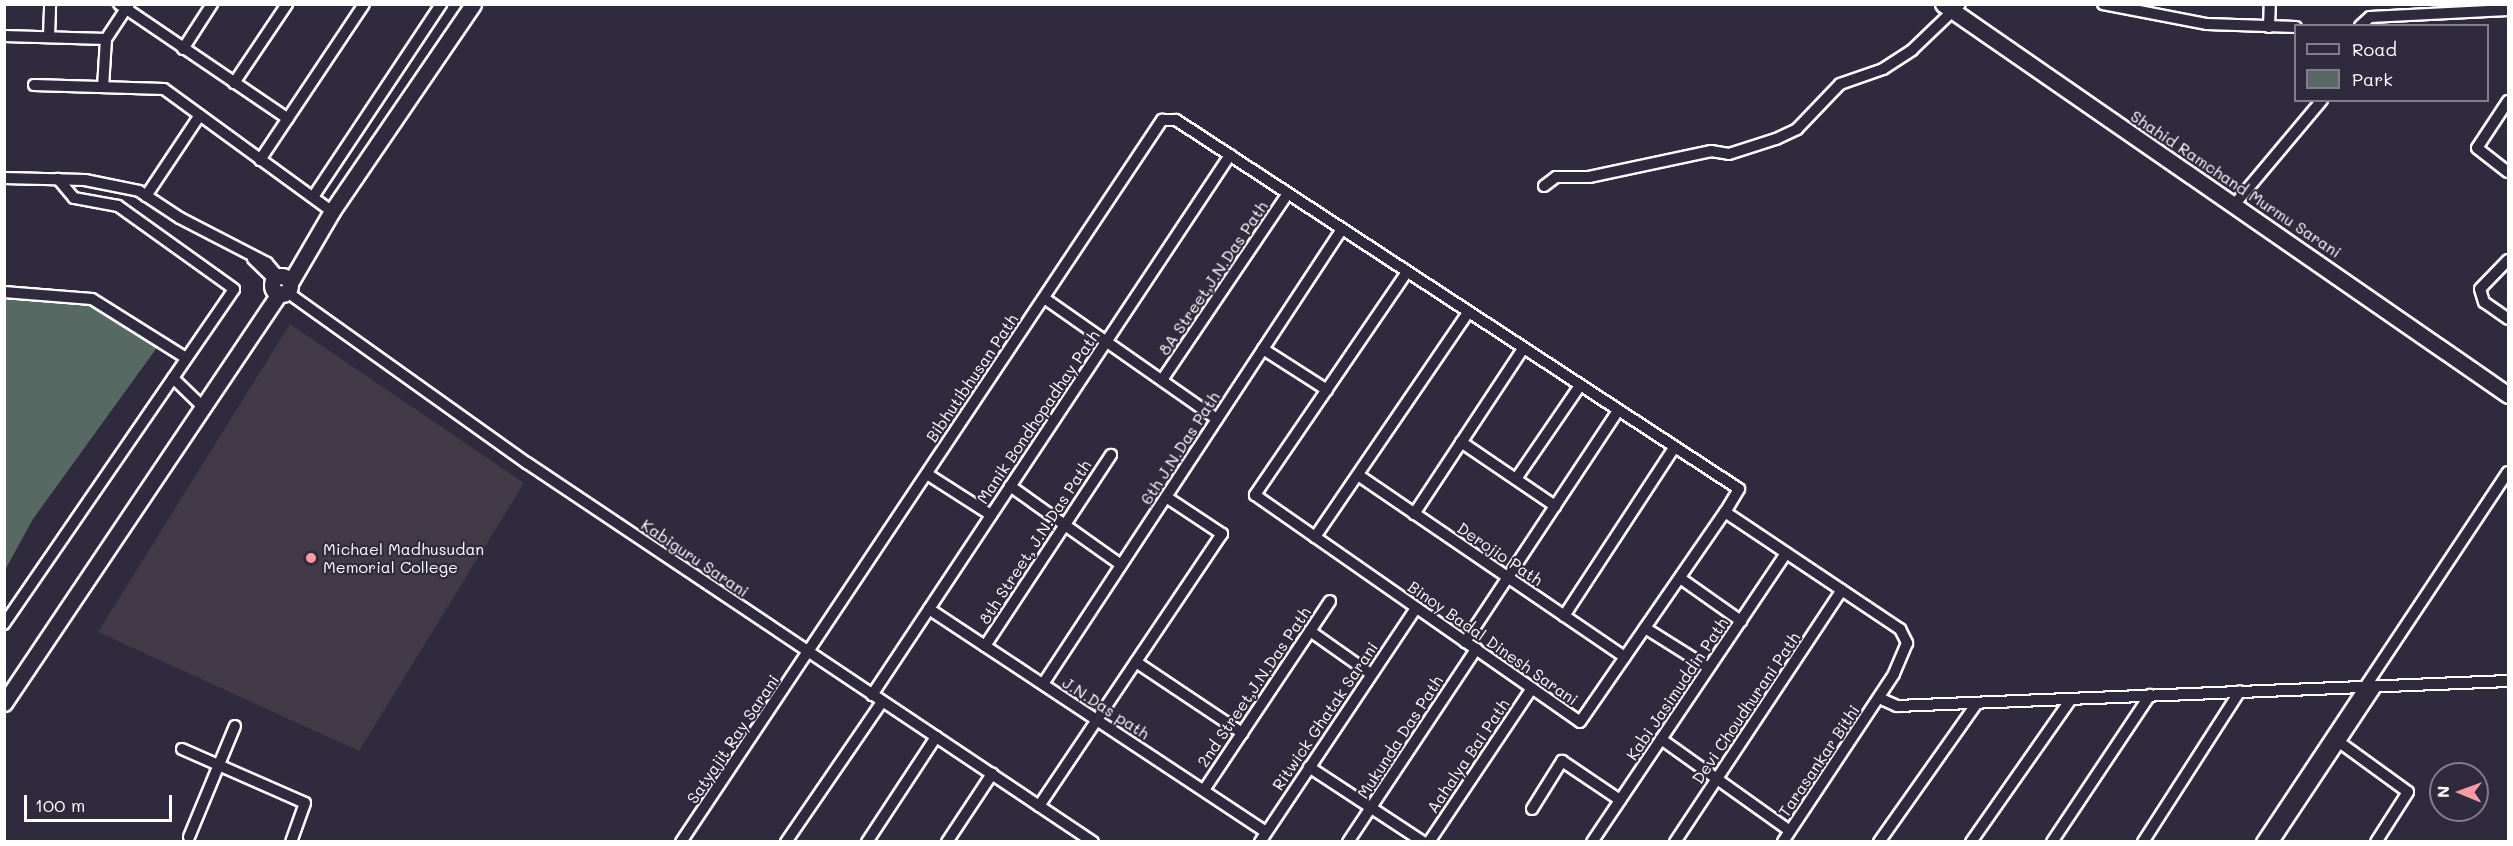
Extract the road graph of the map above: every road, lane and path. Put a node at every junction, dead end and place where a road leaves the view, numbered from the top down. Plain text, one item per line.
1 (50, 4) edge
2 (212, 4) edge
3 (287, 4) edge
4 (364, 4) edge
5 (441, 4) edge
6 (464, 4) edge
7 (472, 4) edge
8 (2103, 4) edge
9 (2270, 4) edge
10 (2370, 4) edge
11 (122, 6) edge
12 (1952, 7) edge
13 (2508, 10) edge
14 (2370, 17) junction
15 (2362, 24) edge
16 (2269, 27) junction
17 (2294, 27) edge
18 (4, 36) edge
19 (49, 37) junction
20 (106, 39) junction
21 (183, 50) junction
22 (234, 83) junction
23 (34, 85) dead end
24 (103, 87) junction
25 (2508, 101) edge
26 (2320, 102) edge
27 (200, 115) junction
28 (288, 119) junction
29 (1230, 155) junction
30 (260, 159) junction
31 (2508, 172) edge
32 (4, 178) edge
33 (58, 179) junction
34 (1544, 186) dead end
35 (1288, 194) junction
36 (146, 196) junction
37 (313, 197) junction
38 (2234, 205) junction
39 (327, 208) junction
40 (1342, 229) junction
41 (2508, 260) edge
42 (1407, 272) junction
43 (282, 284) junction
44 (4, 292) edge
45 (1044, 298) junction
46 (1468, 313) junction
47 (2508, 319) edge
48 (1106, 341) junction
49 (1263, 349) junction
50 (1523, 349) junction
51 (186, 358) junction
52 (173, 378) junction
53 (1162, 380) junction
54 (1579, 387) junction
55 (1327, 390) junction
56 (2508, 395) edge
57 (204, 408) junction
58 (1617, 412) junction
59 (1217, 419) junction
60 (1461, 442) junction
61 (1674, 448) junction
62 (1111, 454) dead end
63 (2508, 471) edge
64 (927, 474) junction
65 (1358, 476) junction
66 (1516, 479) junction
67 (1010, 486) junction
68 (1166, 497) junction
69 (1555, 506) junction
70 (1725, 512) junction
71 (1414, 514) junction
72 (991, 515) junction
73 (1064, 525) junction
74 (1315, 537) junction
75 (1786, 553) junction
76 (1121, 565) junction
77 (1508, 578) junction
78 (1680, 578) junction
79 (1842, 590) junction
80 (1330, 601) dead end
81 (1416, 608) junction
82 (929, 609) junction
83 (1564, 616) junction
84 (6, 619) edge
85 (1741, 621) junction
86 (1645, 628) junction
87 (1310, 631) junction
88 (1465, 642) junction
89 (985, 646) junction
90 (1476, 649) junction
91 (809, 654) junction
92 (1625, 657) junction
93 (1136, 662) junction
94 (1709, 668) junction
95 (1371, 674) junction
96 (2508, 681) edge
97 (1043, 684) junction
98 (2364, 687) junction
99 (2376, 687) junction
100 (1532, 688) junction
101 (2240, 692) junction
102 (872, 695) junction
103 (2150, 695) junction
104 (1880, 698) junction
105 (2072, 699) junction
106 (882, 702) junction
107 (4, 703) edge
108 (1977, 703) junction
109 (1097, 720) junction
110 (235, 726) dead end
111 (1242, 733) junction
112 (936, 737) junction
113 (1661, 739) junction
114 (2335, 740) junction
115 (182, 749) dead end
116 (218, 766) junction
117 (1309, 767) junction
118 (992, 774) junction
119 (1717, 778) junction
120 (1203, 790) junction
121 (1620, 800) junction
122 (1039, 806) junction
123 (1372, 807) junction
124 (1532, 809) dead end
125 (1790, 831) junction
126 (1266, 832) junction
127 (189, 837) dead end
128 (684, 840) edge
129 (291, 842) edge
130 (786, 842) edge
131 (867, 842) edge
132 (947, 842) edge
133 (1093, 842) edge
134 (1260, 842) edge
135 (1348, 842) edge
136 (1423, 842) edge
137 (1429, 842) edge
138 (1592, 842) edge
139 (1674, 842) edge
140 (1783, 842) edge
141 (1879, 842) edge
142 (1971, 842) edge
143 (2052, 842) edge
144 (2143, 842) edge
145 (2262, 842) edge
146 (2273, 842) edge
147 (2376, 842) edge

1 - 19 street
2 - 21 street
3 - 22 street
4 - 28 street
5 - 37 street
6 - 39 street
7 - 43 street
8 - 16 street
9 - 16 street
10 - 14 street
11 - 20 street
11 - 21 street
12 - 34 street
12 - 38 street, Shahid Ramchand Murmu Sarani
13 - 14 street
14 - 15 street
16 - 17 street
18 - 19 street
19 - 20 street
20 - 24 street
21 - 22 street
22 - 28 street
23 - 24 street
24 - 27 street
25 - 31 street
26 - 38 street
27 - 30 street
27 - 36 street
28 - 30 street
29 - 35 street
29 - 45 street, Bibhutibhusan Path
29 - 48 street, Manik Bondhopadhay Path
30 - 37 street
32 - 33 street, Kabiguru Sarani
33 - 36 street, Kabiguru Sarani
33 - 51 street
35 - 40 street
35 - 53 street, 8A Street,J.N.Das Path
36 - 43 street, Kabiguru Sarani
37 - 39 street
38 - 56 street, Shahid Ramchand Murmu Sarani
39 - 43 street
40 - 42 street
40 - 49 street, 6th J.N.Das Path
41 - 47 street
42 - 46 street
42 - 55 street, Binoy Badal Dinesh Sarani
43 - 57 street
43 - 91 street, Kabiguru Sarani
44 - 51 street
45 - 48 street
45 - 64 street, Bibhutibhusan Path
46 - 50 street
46 - 65 street
48 - 53 street
48 - 67 street, Manik Bondhopadhay Path
49 - 55 street
49 - 59 street, 6th J.N.Das Path
50 - 54 street
50 - 60 street
51 - 52 street
52 - 57 street
52 - 84 street
53 - 59 street
54 - 58 street
54 - 66 street
55 - 74 street, Binoy Badal Dinesh Sarani
57 - 107 street
58 - 61 street
58 - 69 street
59 - 68 street, 6th J.N.Das Path
60 - 66 street
60 - 71 street
61 - 70 street, Binoy Badal Dinesh Sarani
61 - 83 street
62 - 73 street, 8th Street, J.N.Das Path
63 - 98 street
64 - 72 street
64 - 91 street, Bibhutibhusan Path
65 - 71 street, Derojio Path
65 - 74 street
66 - 69 street
67 - 72 street, Manik Bondhopadhay Path
67 - 73 street
68 - 76 street, 6th J.N.Das Path
68 - 93 street
69 - 77 street
70 - 75 street
70 - 78 street, Binoy Badal Dinesh Sarani
71 - 77 street, Derojio Path
72 - 82 street, Manik Bondhopadhay Path
73 - 76 street
73 - 89 street, 8th Street, J.N.Das Path
74 - 81 street, Binoy Badal Dinesh Sarani
75 - 79 street
75 - 85 street, Kabi Jasimuddin Path
76 - 97 street, 6th J.N.Das Path
77 - 83 street, Derojio Path
77 - 88 street
78 - 85 street
78 - 86 street, Binoy Badal Dinesh Sarani
79 - 104 street
79 - 119 street, Devi Choudhurani Path
80 - 87 street, 2nd Street,J.N.Das Path
81 - 88 street, Binoy Badal Dinesh Sarani
81 - 95 street, Ritwick Ghatak Sarani
82 - 89 street, J.N.Das path
82 - 102 street, Manik Bondhopadhay Path
83 - 92 street, Derojio Path
85 - 94 street, Kabi Jasimuddin Path
86 - 92 street, Binoy Badal Dinesh Sarani
86 - 94 street
87 - 95 street
87 - 111 street, 2nd Street,J.N.Das Path
88 - 90 street, Binoy Badal Dinesh Sarani
89 - 97 street, J.N.Das path
90 - 100 street, Binoy Badal Dinesh Sarani
90 - 123 street, Mukunda Das Path
91 - 102 street, Kabiguru Sarani
91 - 128 street, Satyajit Ray Sarani
92 - 100 street, Binoy Badal Dinesh Sarani
93 - 109 street
93 - 111 street
94 - 113 street, Kabi Jasimuddin Path
95 - 117 street, Ritwick Ghatak Sarani
96 - 99 street
97 - 109 street, J.N.Das path
98 - 99 street
98 - 101 street
98 - 114 street
99 - 114 street
100 - 137 street, Aahalya Bai Path
101 - 103 street
101 - 144 street
102 - 106 street, Kabiguru Sarani
103 - 105 street
103 - 143 street
104 - 108 street
104 - 125 street, Tarasankar Bithi
105 - 108 street
105 - 142 street
106 - 112 street, Kabiguru Sarani
106 - 130 street
108 - 141 street
109 - 120 street, J.N.Das path
109 - 122 street
110 - 116 street
111 - 120 street, 2nd Street,J.N.Das Path
112 - 118 street, Kabiguru Sarani
112 - 131 street
113 - 119 street
113 - 121 street, Kabi Jasimuddin Path
114 - 145 street
114 - 146 street
114 - 147 street
115 - 116 street
116 - 127 street
116 - 129 street
117 - 123 street
117 - 126 street, Ritwick Ghatak Sarani
118 - 122 street, Kabiguru Sarani
118 - 132 street
119 - 125 street
119 - 139 street, Devi Choudhurani Path
120 - 126 street, J.N.Das path
121 - 124 street
121 - 138 street, Kabi Jasimuddin Path
122 - 133 street, Kabiguru Sarani
123 - 135 street, Mukunda Das Path
123 - 136 street
125 - 140 street, Tarasankar Bithi
126 - 134 street, Ritwick Ghatak Sarani

